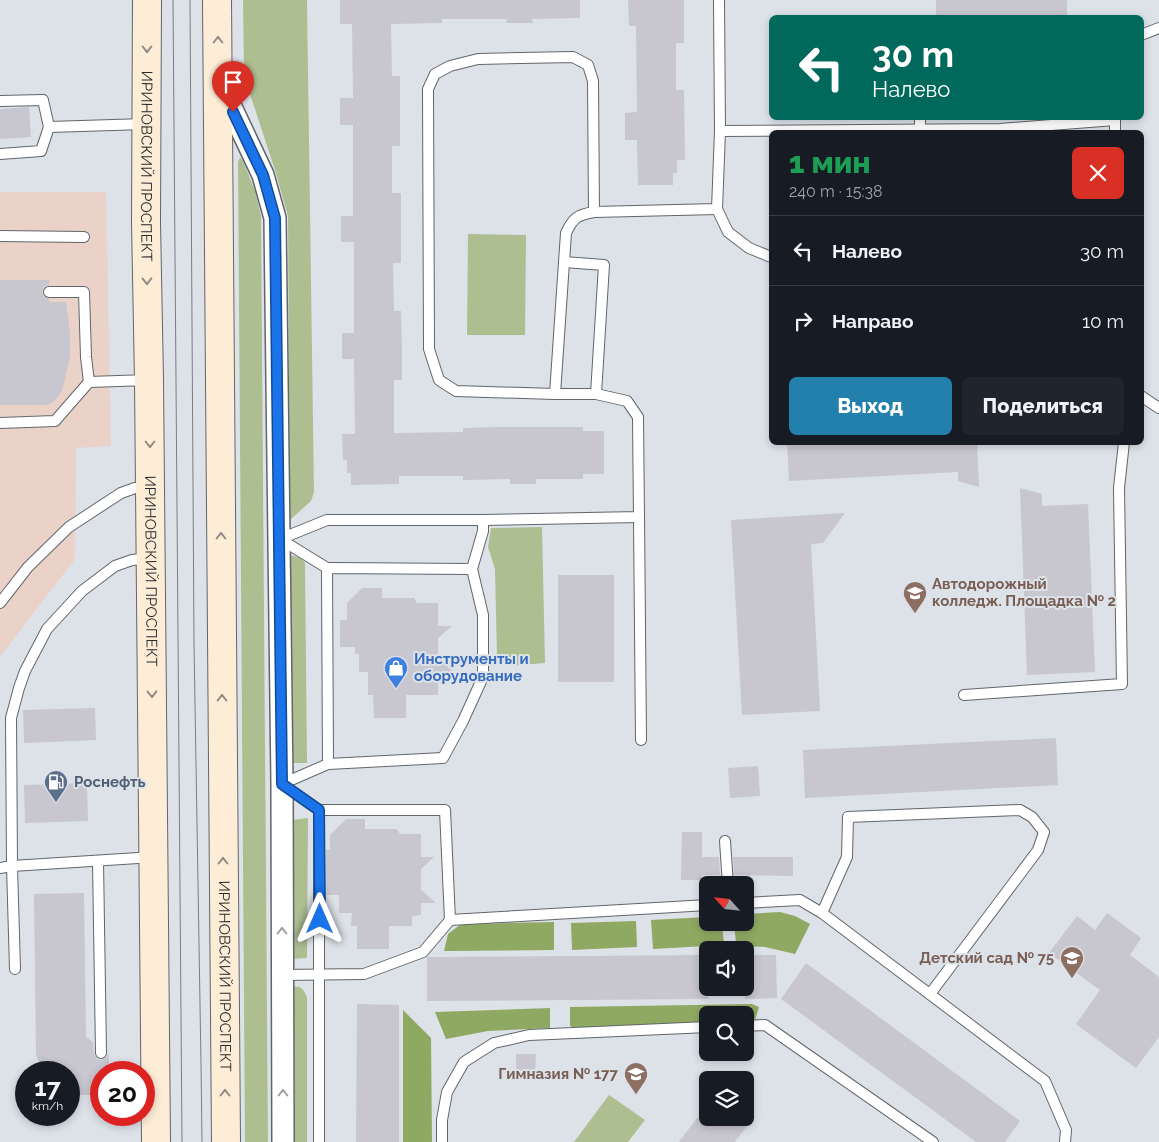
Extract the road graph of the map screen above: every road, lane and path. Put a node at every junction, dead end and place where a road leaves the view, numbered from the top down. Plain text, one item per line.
1 (147, 0) edge
2 (217, 0) edge
3 (719, 0) edge
4 (1159, 28) edge
5 (1144, 35) edge
6 (218, 80) junction
7 (0, 101) edge
8 (920, 120) edge
9 (1111, 120) edge
10 (147, 124) junction
11 (49, 127) junction
12 (1075, 128) edge
13 (920, 130) edge
14 (1025, 130) edge
15 (720, 131) junction
16 (769, 131) edge
17 (0, 154) edge
18 (717, 210) junction
19 (594, 212) junction
20 (0, 236) edge
21 (84, 237) dead end
22 (769, 256) edge
23 (564, 262) junction
24 (49, 292) dead end
25 (149, 380) junction
26 (89, 382) junction
27 (554, 394) junction
28 (596, 394) junction
29 (1144, 398) edge
30 (1159, 408) edge
31 (0, 423) edge
32 (1124, 445) edge
33 (150, 487) junction
34 (639, 518) junction
35 (482, 520) junction
36 (280, 539) junction
37 (151, 558) junction
38 (328, 568) junction
39 (472, 569) junction
40 (0, 603) edge
41 (964, 695) dead end
42 (641, 740) dead end
43 (328, 764) junction
44 (282, 784) junction
45 (319, 810) junction
46 (725, 841) dead end
47 (154, 857) junction
48 (98, 861) junction
49 (12, 866) junction
50 (0, 868) edge
51 (727, 876) edge
52 (754, 903) edge
53 (699, 906) edge
54 (822, 913) junction
55 (450, 920) junction
56 (15, 969) dead end
57 (320, 974) junction
58 (283, 975) junction
59 (930, 994) junction
60 (754, 1026) edge
61 (699, 1027) edge
62 (101, 1054) dead end
63 (156, 1142) edge
64 (226, 1142) edge
65 (283, 1142) edge
66 (319, 1142) edge
67 (442, 1142) edge
68 (933, 1142) edge
69 (1065, 1142) edge

1 -> 10 main road, ИРИНОВСКИЙ ПРОСПЕКТ
6 -> 2 main road, ИРИНОВСКИЙ ПРОСПЕКТ
3 - 15 lane
4 - 5 lane
6 - 36 street
64 -> 6 main road, ИРИНОВСКИЙ ПРОСПЕКТ
7 - 11 lane
8 - 13 lane
9 - 12 lane
10 - 11 lane
10 -> 25 main road, ИРИНОВСКИЙ ПРОСПЕКТ
11 - 17 lane
12 - 14 lane
15 - 16 lane
15 - 18 lane
18 - 19 lane
18 - 22 lane
19 - 23 lane
19 - 27 lane
20 - 21 lane
23 - 27 lane
23 - 28 lane
24 - 26 lane
25 - 26 lane
25 -> 33 main road, ИРИНОВСКИЙ ПРОСПЕКТ
26 - 31 lane
27 - 28 lane
28 - 34 lane
29 - 30 lane
32 - 41 lane
33 - 37 main road, ИРИНОВСКИЙ ПРОСПЕКТ
33 - 40 lane
34 - 35 lane
34 - 42 lane
35 - 36 lane
35 - 39 lane
36 - 38 lane
36 - 44 street
37 -> 47 main road, ИРИНОВСКИЙ ПРОСПЕКТ
37 - 49 lane
38 - 39 lane
38 - 43 lane
39 - 43 lane
43 - 44 lane
44 - 45 lane
58 -> 44 street
45 - 55 lane
45 - 57 lane
46 - 51 lane
47 - 48 lane
47 - 63 main road, ИРИНОВСКИЙ ПРОСПЕКТ
48 - 49 lane
48 - 62 lane
49 - 50 lane
49 - 56 lane
52 - 54 lane
53 - 55 lane
54 - 59 lane
54 - 59 lane
55 - 57 lane
57 - 58 lane
57 - 66 lane
65 -> 58 street
59 - 69 lane
60 - 68 lane
61 - 67 lane

